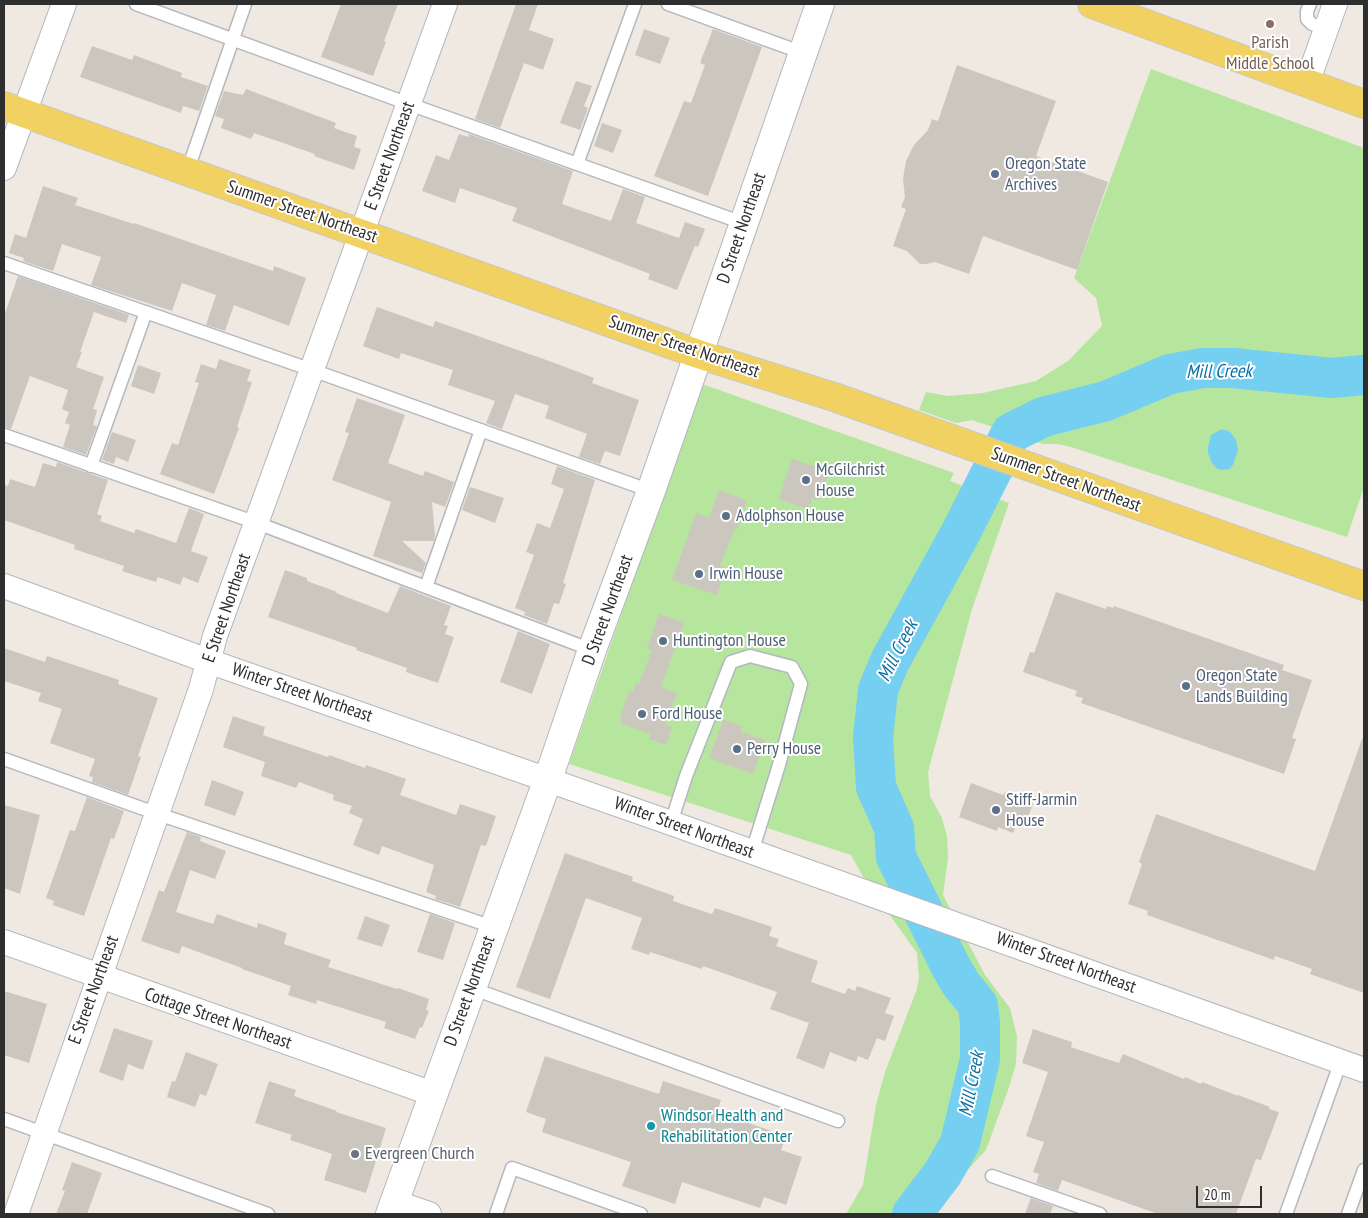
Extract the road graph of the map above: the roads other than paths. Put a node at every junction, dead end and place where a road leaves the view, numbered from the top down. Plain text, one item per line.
1 (64, 4) edge
2 (136, 4) edge
3 (245, 4) edge
4 (445, 4) edge
5 (635, 4) edge
6 (668, 4) edge
7 (820, 4) edge
8 (1092, 4) edge
9 (1310, 4) edge
10 (1335, 4) edge
11 (1326, 29) junction
12 (232, 39) junction
13 (803, 52) junction
14 (1307, 83) junction
15 (409, 104) junction
16 (1364, 104) edge
17 (14, 110) edge
18 (578, 164) junction
19 (4, 168) edge
20 (187, 172) junction
21 (743, 223) junction
22 (362, 233) junction
23 (4, 263) edge
24 (146, 312) junction
25 (698, 354) junction
26 (312, 370) junction
27 (481, 430) junction
28 (4, 435) edge
29 (91, 466) junction
30 (651, 491) junction
31 (257, 523) junction
32 (4, 586) edge
33 (1364, 586) edge
34 (426, 587) junction
35 (592, 650) junction
36 (208, 661) junction
37 (4, 759) edge
38 (548, 779) junction
39 (158, 814) junction
40 (671, 823) junction
41 (752, 852) junction
42 (493, 927) junction
43 (4, 942) edge
44 (98, 977) junction
45 (471, 988) junction
46 (1341, 1061) junction
47 (1364, 1070) edge
48 (433, 1094) junction
49 (4, 1119) edge
50 (838, 1120) dead end
51 (44, 1133) junction
52 (1364, 1170) edge
53 (992, 1176) dead end
54 (392, 1208) edge
55 (16, 1214) edge
56 (268, 1214) edge
57 (429, 1214) edge
58 (496, 1214) edge
59 (641, 1214) edge
60 (1100, 1214) edge
61 (1286, 1214) edge
62 (1348, 1214) edge

1 - 17 street
2 - 12 lane
3 - 12 lane
4 - 15 street, E Street Northeast
5 - 18 lane
6 - 13 lane
7 - 13 street, D Street Northeast
8 - 14 main road
9 - 11 lane
10 - 11 street
11 - 14 street
12 - 15 lane
12 - 20 lane
13 - 21 street, D Street Northeast
14 - 16 main road
15 - 18 lane
15 - 22 street, E Street Northeast
17 - 19 street
17 - 20 main road, Summer Street Northeast
18 - 21 lane
20 - 22 main road, Summer Street Northeast
21 - 25 street, D Street Northeast
22 - 25 main road, Summer Street Northeast
22 - 26 street, E Street Northeast
23 - 24 lane
24 - 26 lane
24 - 29 lane
25 - 30 street, D Street Northeast
25 - 33 main road, Summer Street Northeast
26 - 27 lane
26 - 31 street, E Street Northeast
27 - 30 lane
27 - 34 lane
28 - 29 lane
29 - 31 lane
30 - 35 street, D Street Northeast
31 - 34 lane
31 - 36 street, E Street Northeast
32 - 36 street, Winter Street Northeast
34 - 35 lane
35 - 38 street, D Street Northeast
36 - 38 street, Winter Street Northeast
36 - 39 street, E Street Northeast
37 - 39 lane
38 - 40 street, Winter Street Northeast
38 - 42 street, D Street Northeast
39 - 42 lane
39 - 44 street, E Street Northeast
40 - 41 street, Winter Street Northeast
40 - 41 lane
41 - 46 street, Winter Street Northeast
42 - 45 street, D Street Northeast
43 - 44 street, Cottage Street Northeast
44 - 48 street, Cottage Street Northeast
44 - 51 street, E Street Northeast
45 - 48 street, D Street Northeast
45 - 50 lane
46 - 47 street, Winter Street Northeast
46 - 61 lane
48 - 54 street, D Street Northeast
49 - 51 lane
51 - 55 street, E Street Northeast
51 - 56 lane
52 - 62 lane
53 - 60 lane
54 - 57 street
58 - 59 lane

